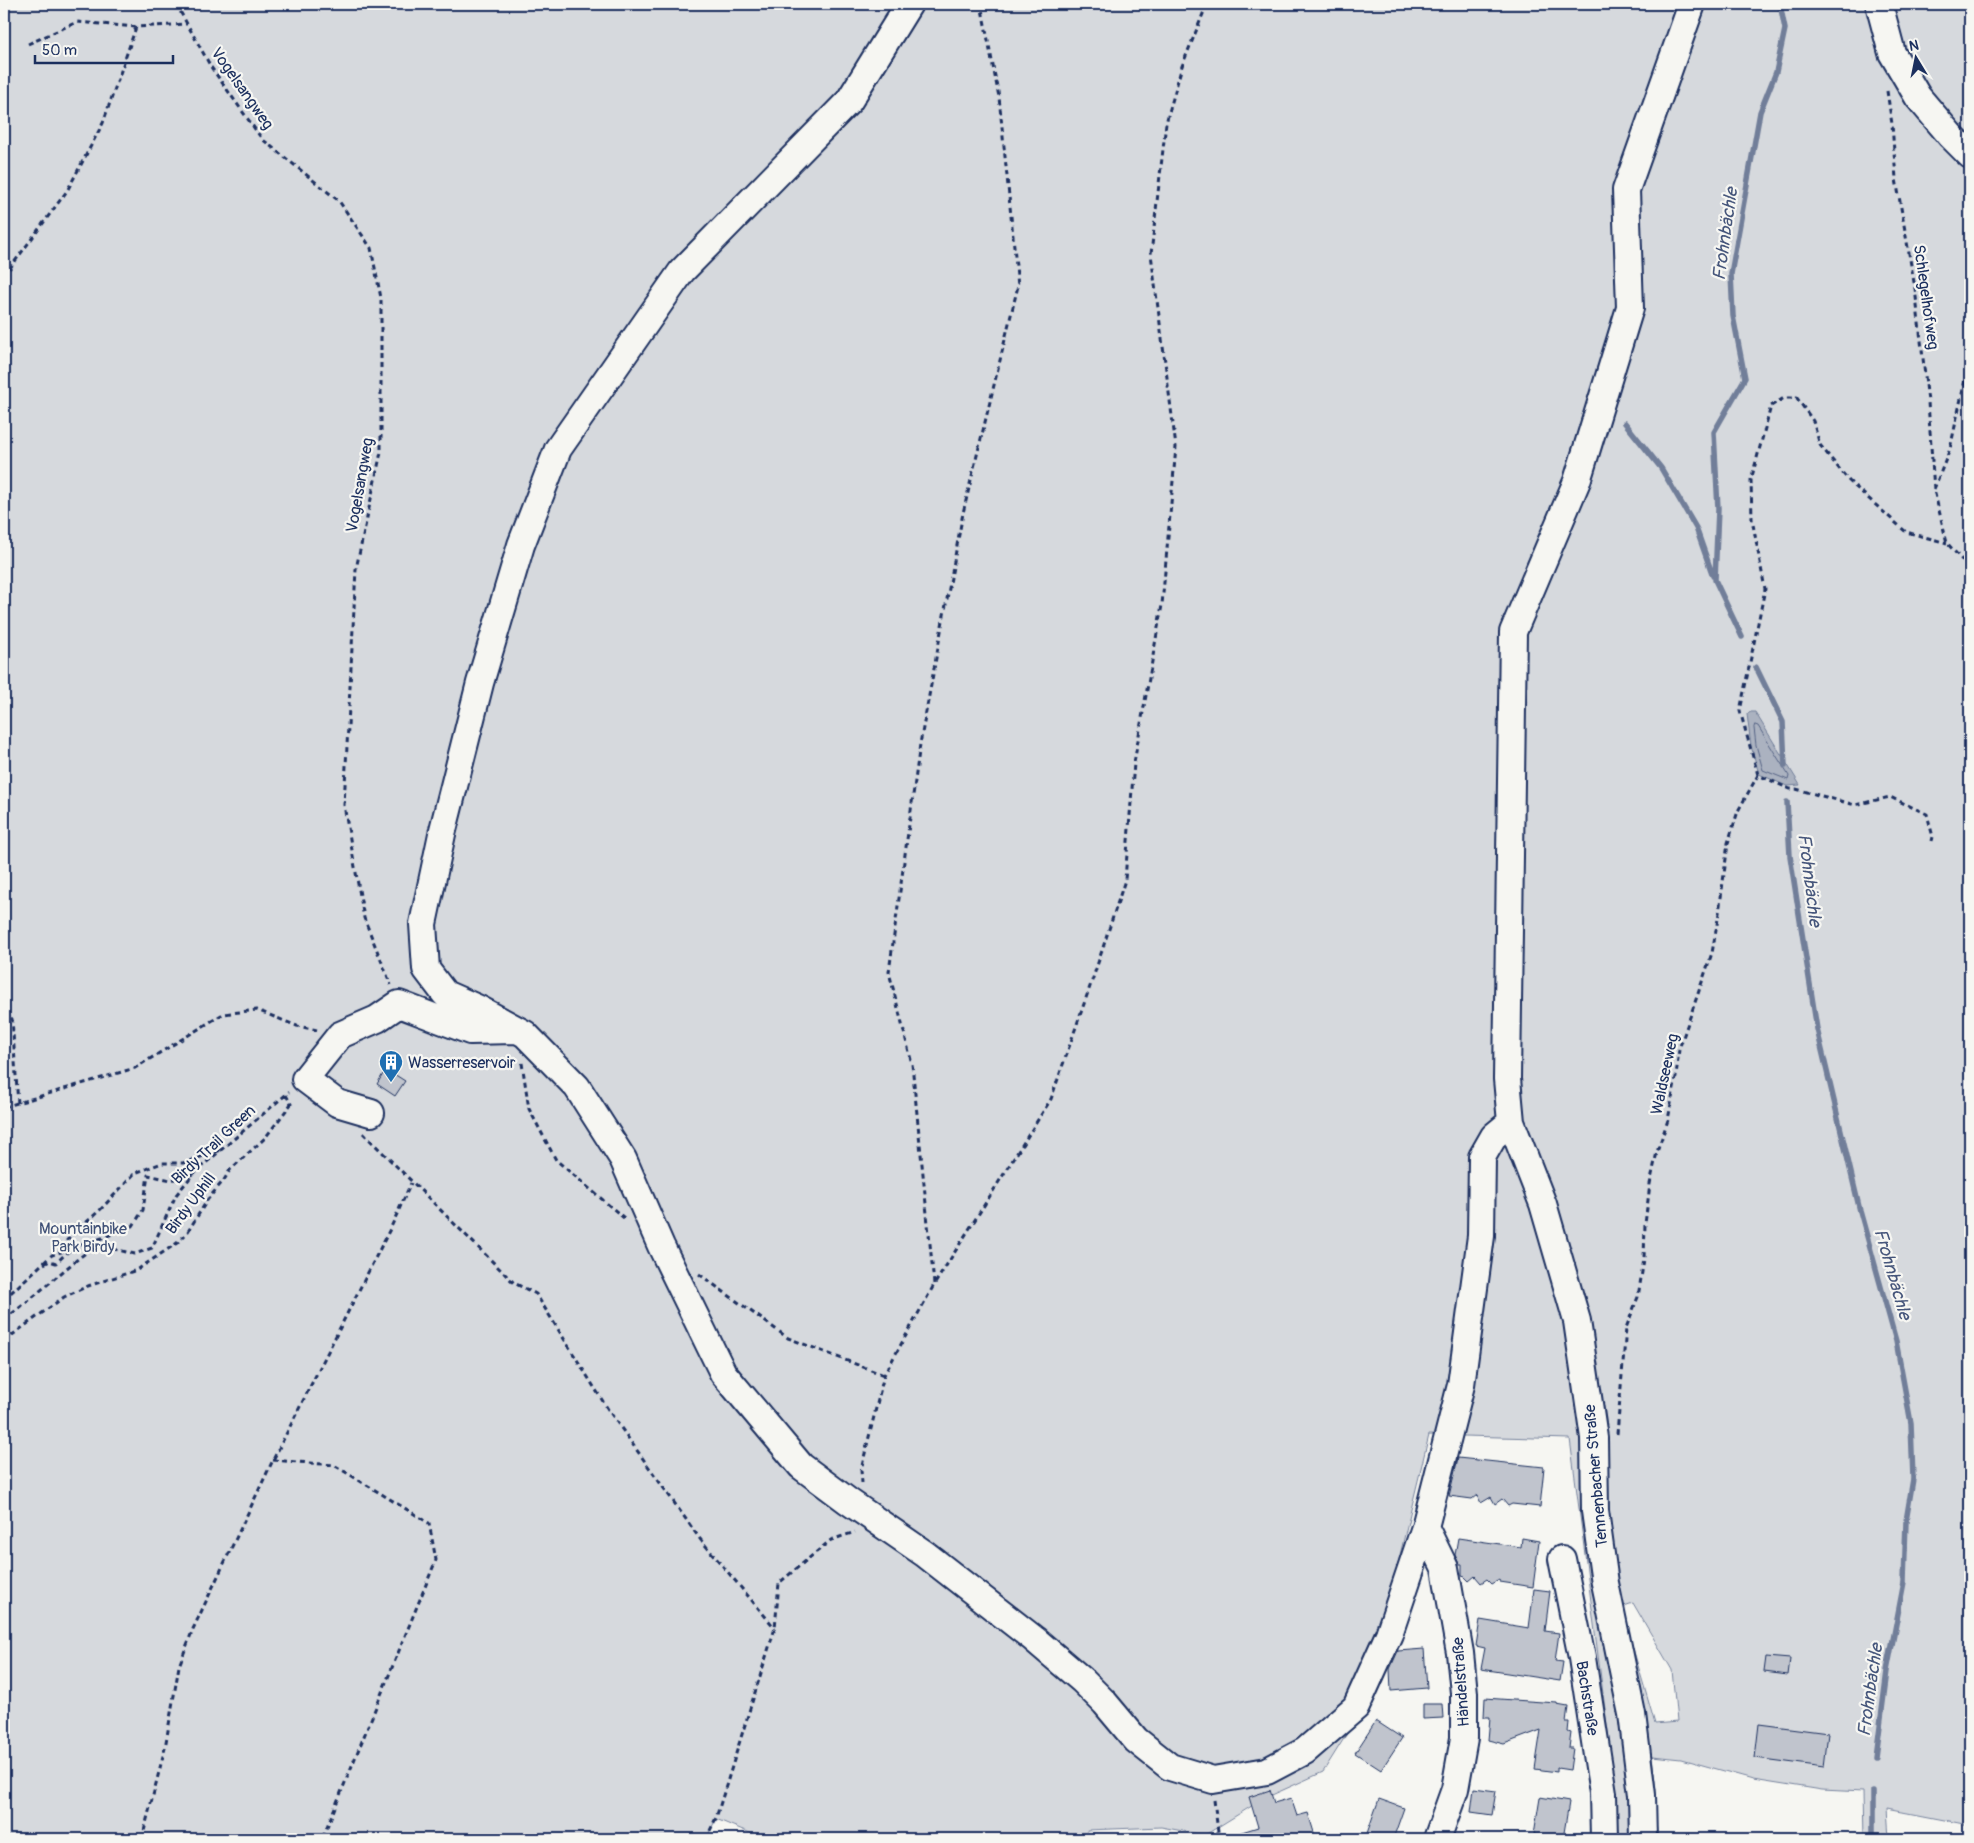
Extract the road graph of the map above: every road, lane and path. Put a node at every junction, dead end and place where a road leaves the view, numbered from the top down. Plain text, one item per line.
1 (176, 4) edge
2 (909, 4) edge
3 (981, 4) edge
4 (1207, 4) edge
5 (1692, 4) edge
6 (1879, 4) edge
7 (187, 24) junction
8 (136, 27) junction
9 (28, 44) dead end
10 (1887, 88) dead end
11 (1970, 155) edge
12 (4, 276) edge
13 (1970, 290) edge
14 (1966, 301) junction
15 (1970, 305) edge
16 (1934, 490) junction
17 (1947, 543) junction
18 (1970, 569) edge
19 (1758, 775) junction
20 (1932, 842) dead end
21 (399, 1004) junction
22 (4, 1012) edge
23 (518, 1030) junction
24 (340, 1035) junction
25 (286, 1095) joint
26 (18, 1104) junction
27 (4, 1107) edge
28 (1511, 1122) junction
29 (367, 1123) joint
30 (224, 1149) junction
31 (194, 1173) junction
32 (411, 1183) junction
33 (632, 1224) dead end
34 (38, 1267) junction
35 (692, 1269) dead end
36 (934, 1285) junction
37 (4, 1299) edge
38 (4, 1318) edge
39 (4, 1341) edge
40 (884, 1375) junction
41 (1617, 1436) dead end
42 (273, 1460) junction
43 (863, 1486) dead end
44 (882, 1524) junction
45 (1425, 1527) junction
46 (1562, 1559) dead end
47 (775, 1628) junction
48 (1213, 1780) junction
49 (142, 1839) edge
50 (322, 1839) edge
51 (706, 1839) edge
52 (1219, 1839) edge
53 (1437, 1839) edge
54 (1604, 1839) edge
55 (1642, 1839) edge

1 - 7 path, Vogelsangweg
2 - 23 street
3 - 36 path
4 - 36 path
5 - 28 street, Tennenbacher Straße
6 - 11 street
7 - 8 path
7 - 21 path, Vogelsangweg
8 - 9 path
8 - 12 path
10 - 16 path, Schlegelhofweg
13 - 14 path
14 - 15 path
14 - 16 path
16 - 17 path, Schlegelhofweg
17 - 18 path, Schlegelhofweg
17 - 19 path
19 - 20 path
19 - 41 path, Waldseeweg
21 - 23 street
21 - 24 street
22 - 26 path
23 - 33 path
23 - 44 street
24 - 26 path
24 - 29 street
25 - 30 path, Birdy Trail Green
25 - 39 path, Birdy Uphill
26 - 27 path
28 - 45 street
28 - 55 street, Tennenbacher Straße
29 - 32 path
30 - 31 path, Birdy Trail Green
30 - 34 path
31 - 34 path
31 - 38 path, Birdy Trail Green
32 - 42 path
32 - 47 path
34 - 37 path
35 - 40 path
36 - 40 path
40 - 43 path
42 - 49 path
42 - 50 path
44 - 47 path
44 - 48 street
45 - 48 street
45 - 53 street, Händelstraße
46 - 54 street, Bachstraße
47 - 51 path
48 - 52 path

